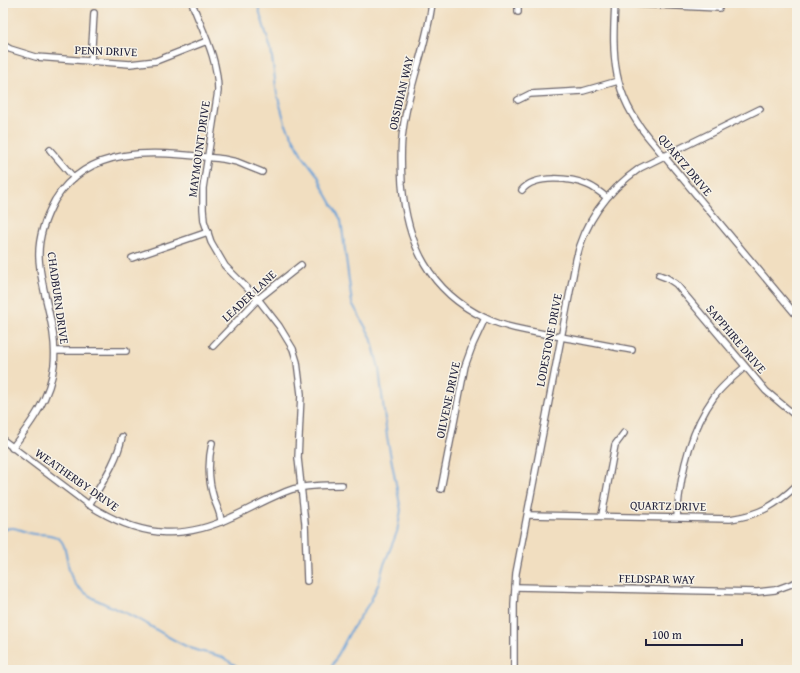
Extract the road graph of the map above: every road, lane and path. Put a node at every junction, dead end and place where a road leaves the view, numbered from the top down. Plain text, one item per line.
1 (192, 3) edge
2 (432, 3) edge
3 (518, 3) edge
4 (616, 3) edge
5 (719, 8) dead end
6 (518, 12) dead end
7 (94, 13) dead end
8 (207, 41) junction
9 (3, 45) edge
10 (91, 62) junction
11 (618, 81) junction
12 (518, 100) dead end
13 (760, 109) dead end
14 (50, 150) dead end
15 (664, 156) junction
16 (208, 158) junction
17 (262, 172) dead end
18 (74, 178) junction
19 (522, 190) dead end
20 (606, 197) junction
21 (208, 232) junction
22 (132, 258) dead end
23 (301, 265) dead end
24 (659, 275) dead end
25 (258, 300) junction
26 (797, 316) edge
27 (485, 318) junction
28 (561, 337) junction
29 (213, 346) dead end
30 (632, 350) dead end
31 (55, 351) junction
32 (126, 351) dead end
33 (745, 367) junction
34 (797, 416) edge
35 (624, 433) dead end
36 (122, 437) dead end
37 (3, 440) edge
38 (212, 443) dead end
39 (12, 448) junction
40 (342, 485) dead end
41 (797, 485) edge
42 (302, 487) junction
43 (440, 489) dead end
44 (89, 505) junction
45 (528, 515) junction
46 (602, 515) junction
47 (677, 517) junction
48 (221, 522) junction
49 (307, 581) dead end
50 (797, 582) edge
51 (515, 587) junction
52 (514, 670) edge

1 - 8 street, MAYMOUNT DRIVE
2 - 27 street, OBSIDIAN WAY
3 - 6 street
4 - 5 street
4 - 11 street, QUARTZ DRIVE
7 - 10 street
8 - 10 street, PENN DRIVE
8 - 16 street, MAYMOUNT DRIVE
9 - 10 street, PENN DRIVE
11 - 12 street
11 - 15 street, QUARTZ DRIVE
13 - 15 street, LODESTONE DRIVE
14 - 18 street
15 - 20 street, LODESTONE DRIVE
15 - 26 street, QUARTZ DRIVE
16 - 17 street, CHADBURN DRIVE
16 - 18 street, CHADBURN DRIVE
16 - 21 street, MAYMOUNT DRIVE
18 - 31 street, CHADBURN DRIVE
19 - 20 street
20 - 28 street, LODESTONE DRIVE
21 - 22 street
21 - 25 street, MAYMOUNT DRIVE
23 - 25 street, LEADER LANE
24 - 33 street, SAPPHIRE DRIVE
25 - 29 street, LEADER LANE
25 - 42 street, MAYMOUNT DRIVE
27 - 28 street, OBSIDIAN WAY
27 - 43 street, OILVENE DRIVE
28 - 30 street, OBSIDIAN WAY
28 - 45 street, LODESTONE DRIVE
31 - 32 street
31 - 39 street, CHADBURN DRIVE
33 - 34 street, SAPPHIRE DRIVE
33 - 47 street
35 - 46 street
36 - 44 street
37 - 39 street, WEATHERBY DRIVE
38 - 48 street
39 - 44 street, WEATHERBY DRIVE
40 - 42 street, WEATHERBY DRIVE
41 - 47 street, QUARTZ DRIVE
42 - 48 street, WEATHERBY DRIVE
42 - 49 street
44 - 48 street, WEATHERBY DRIVE
45 - 46 street, QUARTZ DRIVE
45 - 51 street, LODESTONE DRIVE
46 - 47 street, QUARTZ DRIVE
50 - 51 street, FELDSPAR WAY
51 - 52 street, LODESTONE DRIVE

